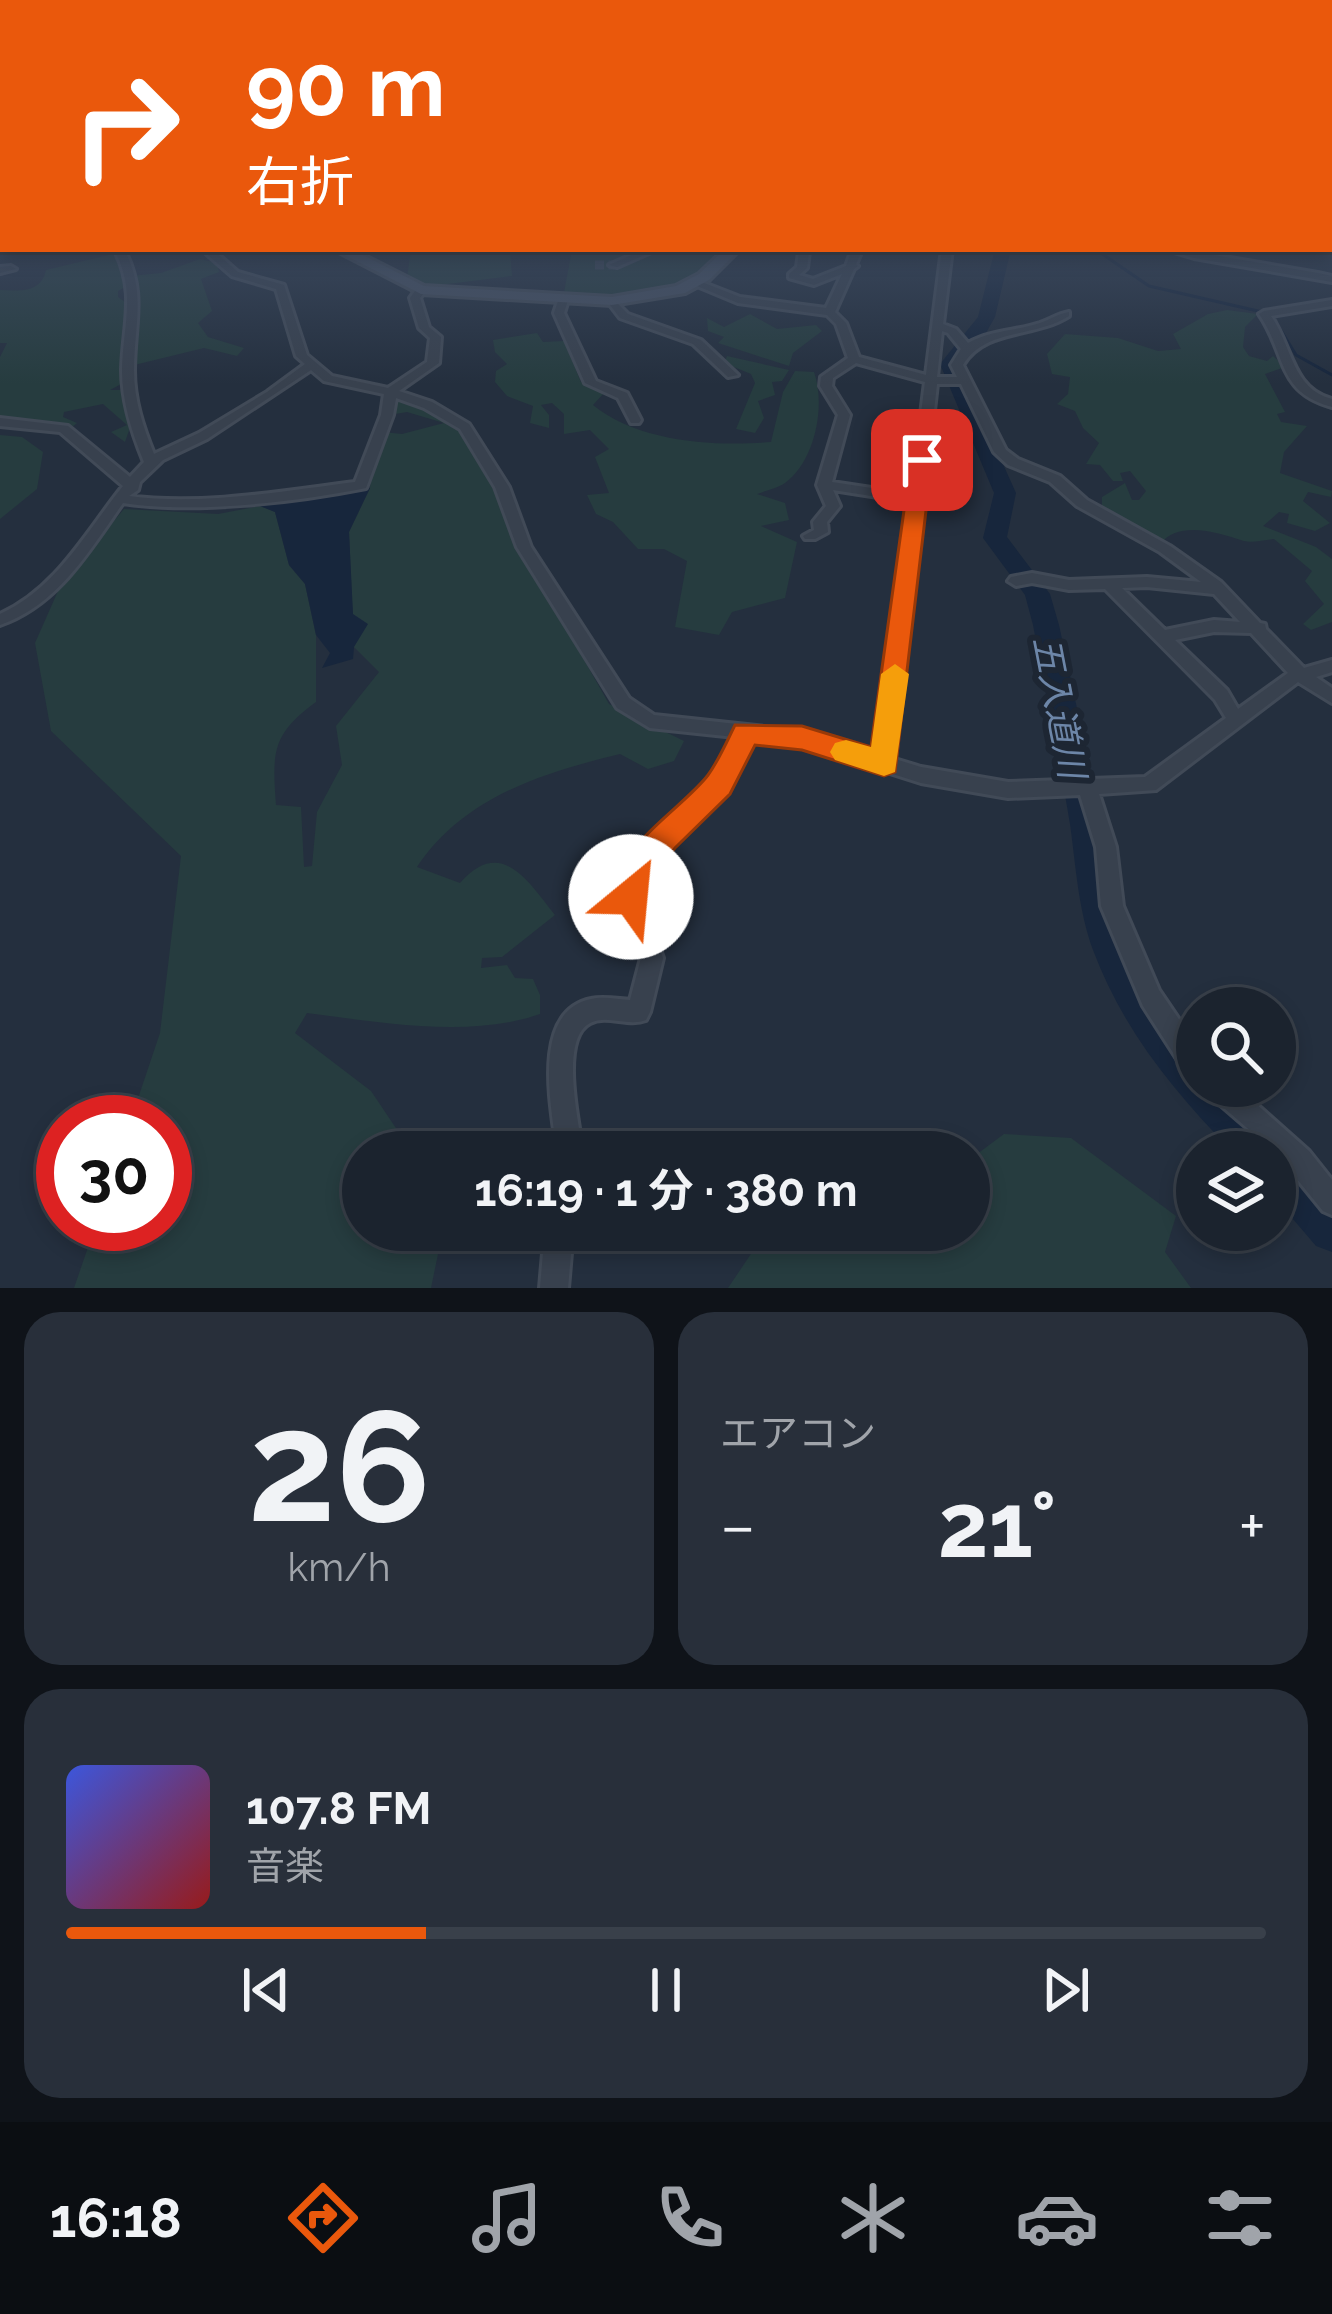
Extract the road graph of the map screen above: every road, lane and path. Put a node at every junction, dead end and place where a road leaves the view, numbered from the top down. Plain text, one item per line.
1 (123, 264) edge
2 (224, 264) edge
3 (370, 264) edge
4 (717, 264) edge
5 (802, 264) edge
6 (945, 264) edge
7 (1259, 264) edge
8 (853, 266) joint
9 (1332, 279) edge
10 (695, 283) junction
11 (422, 290) junction
12 (562, 300) junction
13 (612, 302) junction
14 (1332, 303) edge
15 (830, 312) junction
16 (1064, 314) dead end
17 (938, 326) junction
18 (959, 349) junction
19 (854, 359) junction
20 (310, 365) junction
21 (732, 375) dead end
22 (931, 380) junction
23 (956, 381) junction
24 (390, 392) junction
25 (1332, 403) edge
26 (635, 420) dead end
27 (0, 422) edge
28 (151, 462) junction
29 (824, 485) junction
30 (128, 493) junction
31 (917, 499) junction
32 (810, 536) dead end
33 (1024, 579) dead end
34 (1110, 585) junction
35 (1219, 589) junction
36 (0, 620) edge
37 (1259, 628) junction
38 (1165, 636) junction
39 (1332, 666) edge
40 (1302, 675) junction
41 (1332, 697) edge
42 (1236, 720) junction
43 (746, 733) junction
44 (884, 764) junction
45 (1088, 789) junction
46 (1176, 1036) edge
47 (1241, 1107) edge
48 (568, 1131) edge
49 (1332, 1202) edge
50 (558, 1251) edge
51 (554, 1288) edge

1 - 28 street
2 - 20 street
3 - 11 street
4 - 10 street
5 - 8 street
6 - 17 street
7 - 9 street
8 - 15 street
10 - 13 street
10 - 15 street
11 - 12 street
11 - 24 street
12 - 13 street
12 - 26 street
13 - 21 street
14 - 25 street
15 - 19 street
16 - 18 street
17 - 18 street
17 - 22 street
18 - 23 street
19 - 22 street
19 - 29 street
20 - 24 street
20 - 28 street
22 - 23 street
22 - 31 street
23 - 35 street
24 - 30 street
24 - 43 street
27 - 30 street
28 - 30 street
29 - 31 street
29 - 32 street
30 - 36 street
31 - 44 street
33 - 34 street
34 - 35 street
34 - 38 street
35 - 37 street
37 - 38 street
37 - 40 street
38 - 42 street
39 - 40 street
40 - 41 street
40 - 42 street
42 - 45 street
43 - 44 street
43 - 48 street
44 - 45 street
45 - 46 street
47 - 49 street
50 - 51 street

